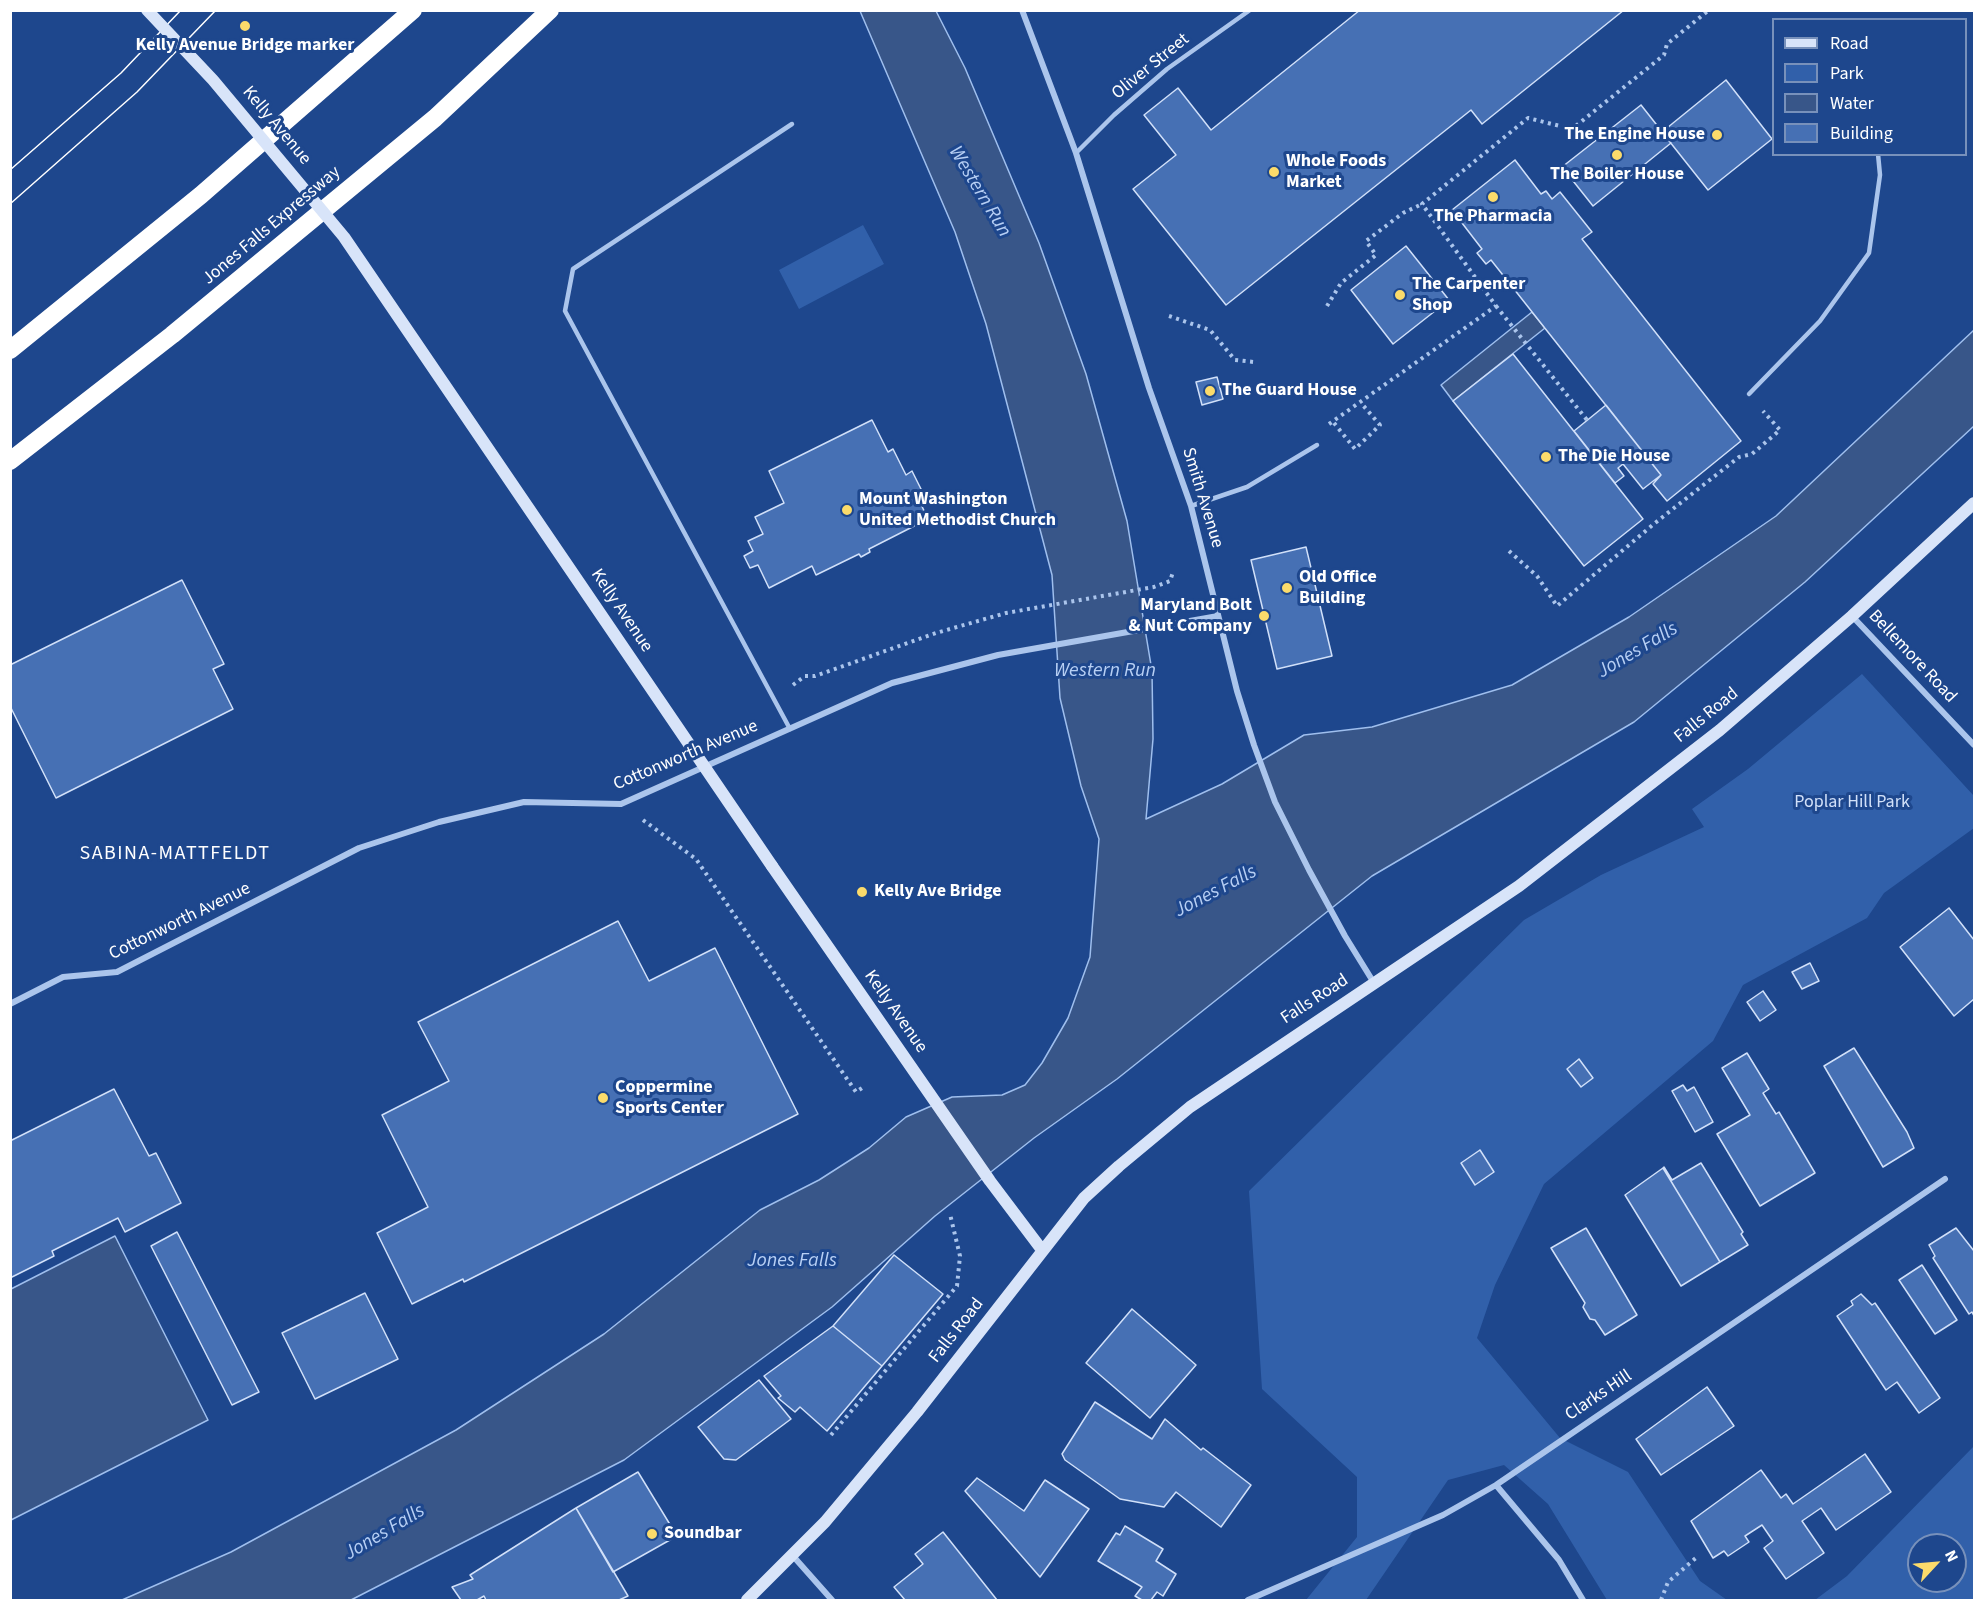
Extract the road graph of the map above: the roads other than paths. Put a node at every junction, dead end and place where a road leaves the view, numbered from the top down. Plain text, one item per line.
1 (147, 10) edge
2 (413, 10) edge
3 (550, 10) edge
4 (1022, 10) edge
5 (1250, 10) edge
6 (792, 124) dead end
7 (1076, 153) junction
8 (1878, 156) edge
9 (10, 350) edge
10 (1749, 394) road end
11 (73, 413) junction
12 (1317, 445) dead end
13 (10, 461) edge
14 (10, 472) edge
15 (1974, 503) edge
16 (1191, 506) junction
17 (1218, 616) junction
18 (1852, 616) junction
19 (790, 729) junction
20 (1974, 745) edge
21 (1374, 983) junction
22 (10, 1004) edge
23 (1945, 1179) dead end
24 (1042, 1250) junction
25 (1496, 1485) junction
26 (793, 1556) junction
27 (747, 1600) edge
28 (832, 1600) edge
29 (1248, 1600) edge
30 (1583, 1600) edge

1 - 24 main road, Kelly Avenue, bridge
2 - 9 highway
3 - 11 highway, Jones Falls Expressway
4 - 7 street, Smith Avenue
5 - 7 lane, Oliver Street
6 - 19 lane
7 - 16 street, Smith Avenue
8 - 10 lane
11 - 13 highway, Jones Falls Expressway
11 - 14 highway
12 - 16 lane
15 - 18 main road, Falls Road
16 - 17 street, Smith Avenue
17 - 19 street, Cottonworth Avenue
17 - 21 street, Smith Avenue
18 - 20 street, Bellemore Road
18 - 21 main road, Falls Road
19 - 22 street, Cottonworth Avenue
21 - 24 main road, Falls Road
23 - 25 street, Clarks Hill
24 - 26 main road, Falls Road
25 - 29 street, Clarks Hill
25 - 30 street
26 - 27 main road, Falls Road
26 - 28 street

